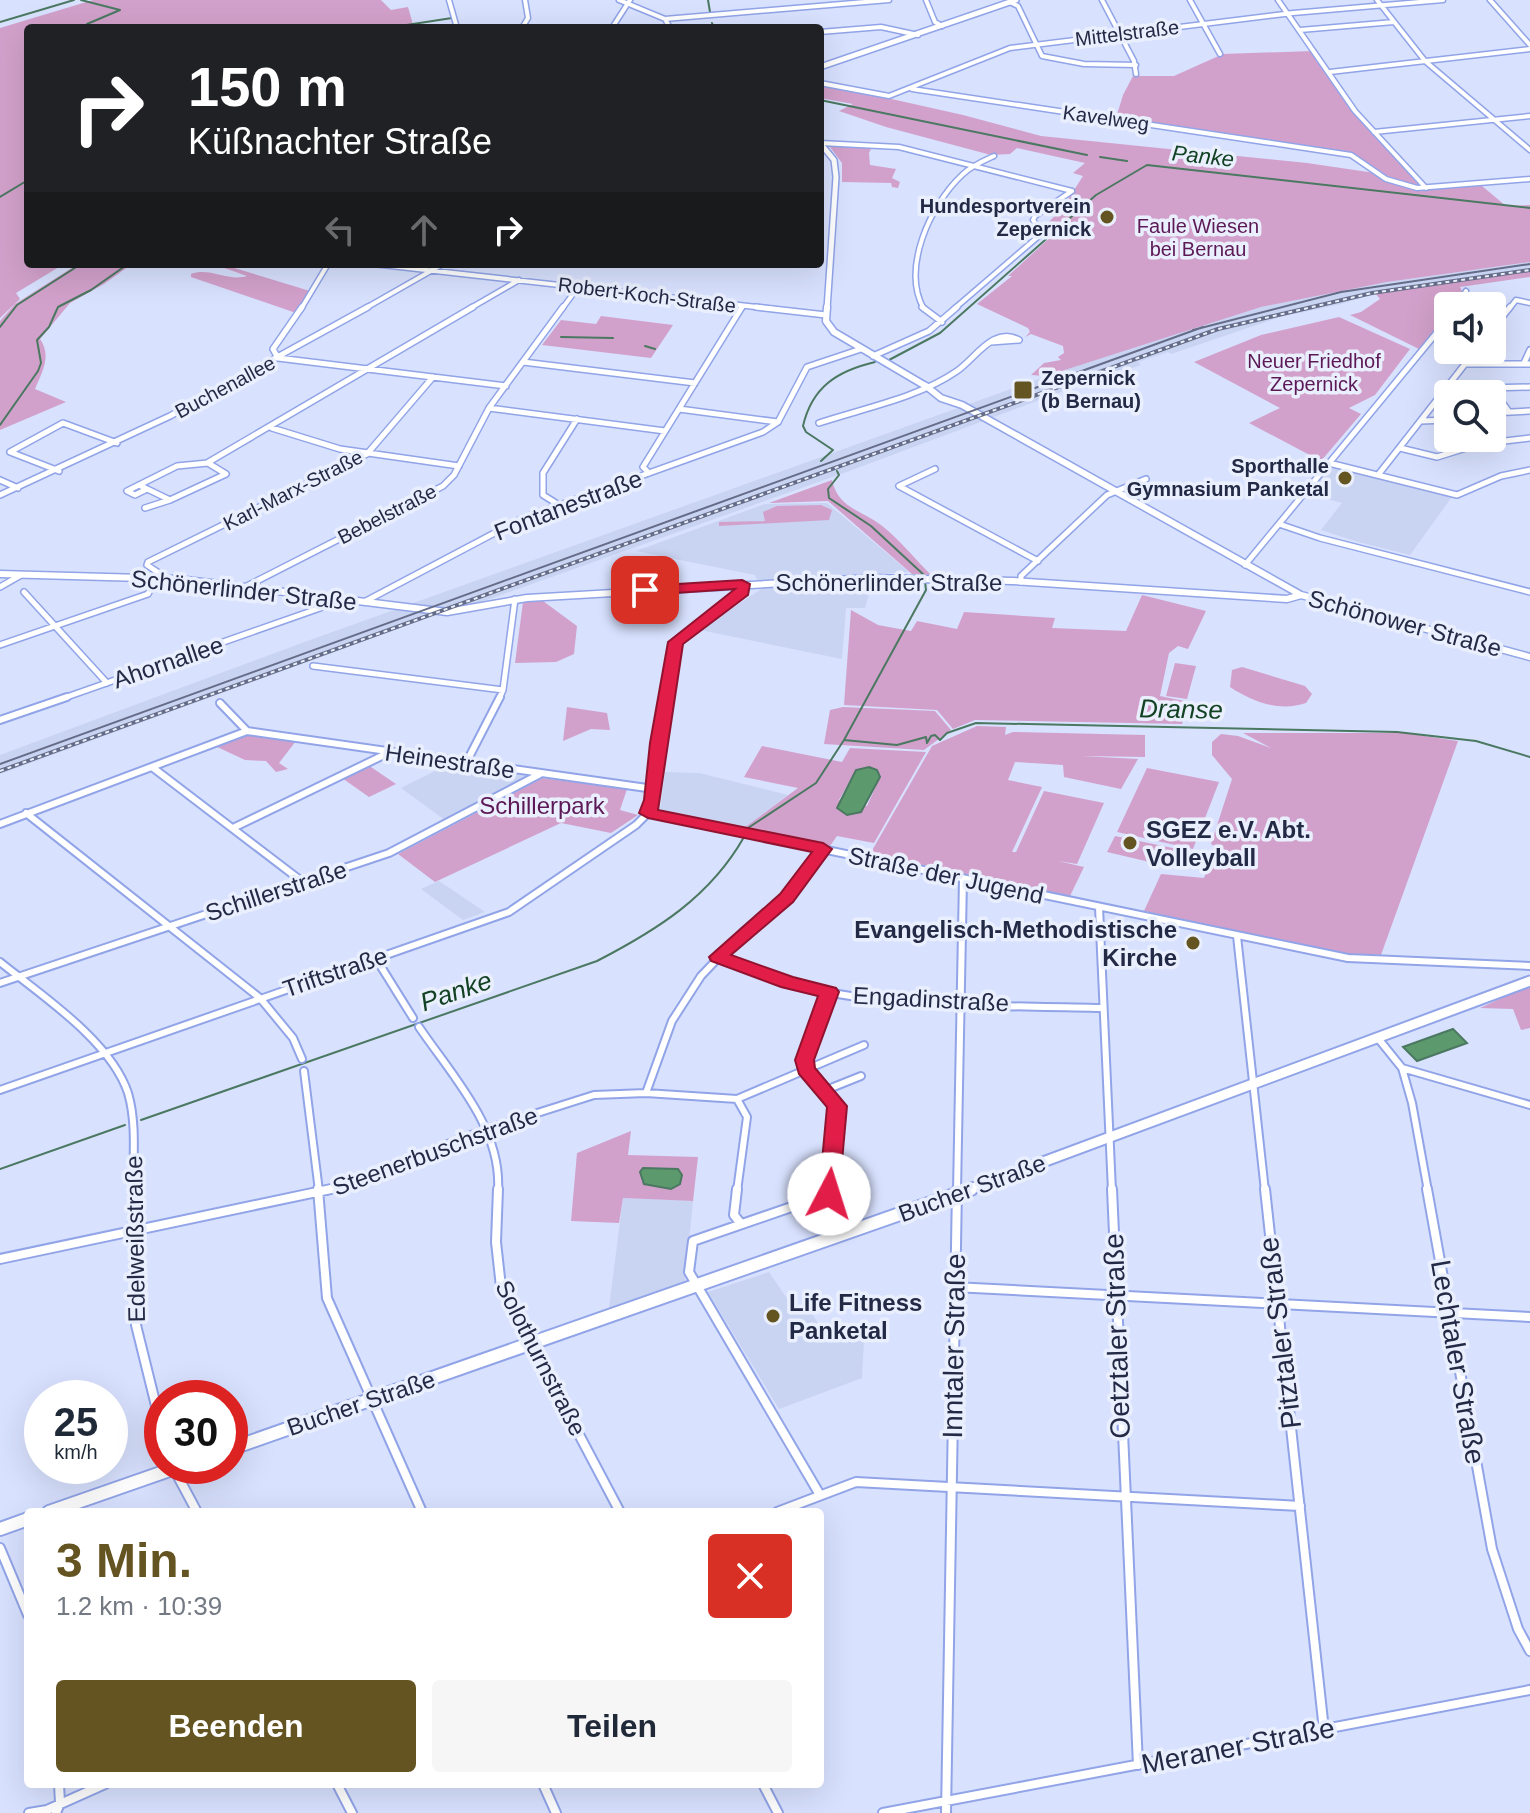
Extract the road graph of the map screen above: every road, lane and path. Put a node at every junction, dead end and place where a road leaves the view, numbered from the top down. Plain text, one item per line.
1 (449, 0) edge
2 (525, 0) edge
3 (619, 0) edge
4 (889, 0) edge
5 (926, 0) edge
6 (1102, 0) edge
7 (1190, 0) edge
8 (1278, 0) edge
9 (1377, 0) edge
10 (1443, 0) edge
11 (1490, 0) edge
12 (1013, 1) edge
13 (629, 2) edge
14 (1381, 5) junction
15 (1287, 13) junction
16 (665, 19) junction
17 (1394, 22) junction
18 (456, 24) edge
19 (524, 24) edge
20 (615, 24) edge
21 (668, 24) edge
22 (1204, 24) junction
23 (942, 26) junction
24 (1300, 30) junction
25 (824, 31) edge
26 (1119, 34) junction
27 (918, 35) junction
28 (1035, 44) junction
29 (1530, 47) edge
30 (1220, 54) dead end
31 (1425, 61) junction
32 (1136, 65) junction
33 (824, 66) edge
34 (1330, 72) junction
35 (1136, 74) dead end
36 (824, 84) edge
37 (909, 89) junction
38 (1530, 116) edge
39 (1493, 120) junction
40 (1374, 132) junction
41 (824, 143) edge
42 (824, 148) edge
43 (1530, 150) edge
44 (994, 156) dead end
45 (973, 165) junction
46 (1530, 179) edge
47 (1426, 188) junction
48 (326, 268) edge
49 (412, 268) edge
50 (435, 268) edge
51 (431, 270) junction
52 (519, 280) junction
53 (578, 287) junction
54 (1530, 303) edge
55 (743, 306) junction
56 (1506, 312) edge
57 (826, 315) junction
58 (942, 322) junction
59 (1434, 336) edge
60 (991, 342) junction
61 (861, 349) junction
62 (1530, 350) edge
63 (873, 356) junction
64 (278, 358) junction
65 (523, 362) junction
66 (1506, 363) edge
67 (1527, 363) edge
68 (1465, 364) edge
69 (373, 369) junction
70 (433, 377) junction
71 (1453, 380) edge
72 (695, 383) junction
73 (506, 386) junction
74 (926, 386) junction
75 (1530, 387) edge
76 (1506, 388) edge
77 (1434, 405) edge
78 (489, 408) junction
79 (1506, 408) edge
80 (679, 409) junction
81 (1530, 411) edge
82 (1506, 412) edge
83 (1509, 412) junction
84 (577, 419) junction
85 (1421, 421) junction
86 (1434, 421) edge
87 (778, 422) junction
88 (819, 423) dead end
89 (272, 428) junction
90 (665, 431) junction
91 (1530, 438) edge
92 (117, 443) junction
93 (1400, 448) junction
94 (367, 454) junction
95 (207, 463) junction
96 (1329, 463) junction
97 (459, 466) junction
98 (935, 469) dead end
99 (1530, 470) edge
100 (59, 471) junction
101 (649, 473) junction
102 (1378, 475) junction
103 (1146, 479) dead end
104 (0, 480) edge
105 (139, 485) junction
106 (18, 488) junction
107 (147, 489) junction
108 (1115, 492) junction
109 (0, 495) edge
110 (170, 500) junction
111 (559, 505) junction
112 (145, 508) dead end
113 (1279, 524) junction
114 (1038, 561) junction
115 (1245, 565) junction
116 (0, 574) edge
117 (21, 575) junction
118 (157, 578) junction
119 (1021, 582) junction
120 (742, 584) junction
121 (0, 587) edge
122 (245, 587) junction
123 (24, 592) dead end
124 (1530, 592) edge
125 (1301, 595) junction
126 (332, 597) junction
127 (515, 599) junction
128 (364, 602) junction
129 (55, 627) junction
130 (0, 645) edge
131 (1530, 657) edge
132 (313, 666) dead end
133 (107, 683) junction
134 (503, 690) junction
135 (220, 703) dead end
136 (0, 720) edge
137 (247, 731) junction
138 (389, 753) junction
139 (466, 763) junction
140 (152, 767) junction
141 (540, 773) junction
142 (654, 789) junction
143 (26, 813) junction
144 (648, 813) junction
145 (0, 824) edge
146 (233, 828) junction
147 (823, 849) junction
148 (963, 879) junction
149 (304, 883) junction
150 (1099, 907) junction
151 (168, 927) junction
152 (1237, 936) junction
153 (375, 957) junction
154 (718, 957) junction
155 (0, 962) edge
156 (1530, 966) edge
157 (18, 977) junction
158 (1530, 981) edge
159 (0, 983) edge
160 (829, 992) junction
161 (260, 998) junction
162 (959, 1002) junction
163 (1102, 1008) junction
164 (413, 1018) dead end
165 (419, 1027) dead end
166 (1377, 1037) junction
167 (864, 1045) dead end
168 (104, 1053) junction
169 (302, 1059) dead end
170 (1402, 1068) junction
171 (806, 1070) junction
172 (304, 1071) dead end
173 (861, 1076) dead end
174 (1252, 1084) junction
175 (0, 1090) edge
176 (826, 1090) junction
177 (646, 1093) junction
178 (737, 1099) junction
179 (1530, 1105) edge
180 (487, 1129) junction
181 (1108, 1138) junction
182 (319, 1194) junction
183 (957, 1194) junction
184 (741, 1224) junction
185 (134, 1231) junction
186 (0, 1259) edge
187 (954, 1287) junction
188 (697, 1288) junction
189 (1117, 1294) junction
190 (1276, 1303) junction
191 (1448, 1313) junction
192 (1530, 1317) edge
193 (531, 1344) junction
194 (149, 1380) edge
195 (372, 1399) junction
196 (248, 1443) edge
197 (144, 1478) edge
198 (184, 1484) edge
199 (952, 1487) junction
200 (820, 1495) junction
201 (1125, 1497) junction
202 (1300, 1506) junction
203 (60, 1508) edge
204 (195, 1508) edge
205 (420, 1508) edge
206 (618, 1508) edge
207 (787, 1508) edge
208 (24, 1520) edge
209 (0, 1529) edge
210 (0, 1548) edge
211 (24, 1605) edge
212 (1530, 1651) edge
213 (1530, 1690) edge
214 (1324, 1730) junction
215 (1138, 1765) junction
216 (59, 1788) edge
217 (97, 1788) edge
218 (339, 1788) edge
219 (545, 1788) edge
220 (765, 1788) edge
221 (946, 1800) junction
222 (58, 1808) edge
223 (29, 1813) edge
224 (352, 1813) edge
225 (556, 1813) edge
226 (778, 1813) edge
227 (883, 1813) edge
228 (946, 1813) edge

1 - 18 street
2 - 19 street
3 - 13 street
4 - 16 street
5 - 23 street
6 - 26 street
7 - 22 street
8 - 15 street
9 - 14 street
10 - 14 street, Mittelstraße
11 - 29 street
12 - 23 street
12 - 28 street
13 - 16 street
13 - 20 street
14 - 15 street, Mittelstraße
14 - 17 street
15 - 22 street, Mittelstraße
15 - 24 street
16 - 21 street
17 - 24 street
17 - 31 street
22 - 26 street, Mittelstraße
22 - 30 street
23 - 27 street
24 - 34 street
25 - 27 street
26 - 28 street, Mittelstraße
26 - 32 street
27 - 33 street
28 - 32 street
28 - 37 street, Mittelstraße
29 - 31 street
31 - 34 street
31 - 39 street
32 - 35 street
34 - 40 street
36 - 37 street, Mittelstraße
37 - 47 street, Kavelweg
38 - 39 street
39 - 40 street
39 - 43 street
40 - 47 street
41 - 45 street
42 - 57 street
44 - 45 street
45 - 58 street
45 - 58 street
46 - 47 street
48 - 64 street
49 - 51 street, Robert-Koch-Straße
50 - 51 street, Buchenallee
51 - 52 street, Robert-Koch-Straße
51 - 64 street, Buchenallee
52 - 53 street, Robert-Koch-Straße
52 - 69 street
53 - 55 street, Robert-Koch-Straße
53 - 65 street, Bebelstraße
54 - 56 street
55 - 57 street, Robert-Koch-Straße
55 - 72 street
57 - 61 street, Schönower Straße
58 - 63 street
59 - 96 street
60 - 60 street
60 - 74 street
61 - 63 street, Schönower Straße
61 - 87 street
62 - 67 street
63 - 74 street, Schönower Straße
64 - 69 street
64 - 92 street, Buchenallee
65 - 72 street
65 - 73 street, Bebelstraße
66 - 67 street
68 - 71 street
69 - 70 street
69 - 89 street
70 - 73 street
70 - 94 street, Karl-Marx-Straße
72 - 80 street
73 - 78 street, Bebelstraße
74 - 88 street
74 - 108 street, Schönower Straße
75 - 76 street
77 - 85 street
78 - 84 street
78 - 97 street, Bebelstraße
79 - 83 street
80 - 87 street
80 - 90 street
81 - 83 street
82 - 83 street
84 - 90 street
84 - 111 street
85 - 86 street
85 - 93 street
87 - 101 street, Fontanestraße
89 - 94 street
89 - 95 street
90 - 101 street
91 - 93 street
92 - 100 street, Buchenallee
92 - 100 street
93 - 102 street
94 - 97 street
94 - 118 street, Karl-Marx-Straße
95 - 105 street
95 - 110 street
96 - 102 street
96 - 113 street
97 - 122 street, Bebelstraße
98 - 114 street
99 - 102 street
100 - 106 street, Buchenallee
101 - 111 street, Fontanestraße
103 - 108 street
104 - 106 street
105 - 107 street
105 - 107 street
106 - 109 street, Buchenallee
107 - 110 street
108 - 114 street
108 - 115 street, Schönower Straße
110 - 112 street
111 - 128 street, Fontanestraße
113 - 115 street
113 - 124 street
114 - 119 street
115 - 125 street, Schönower Straße
116 - 117 street, Schönerlinder Straße
117 - 118 street, Schönerlinder Straße
117 - 121 street
118 - 122 street, Schönerlinder Straße
118 - 129 street
119 - 120 street, Schönerlinder Straße
119 - 125 street, Schönerlinder Straße
120 - 127 street, Schönerlinder Straße
120 - 142 street
122 - 126 street, Schönerlinder Straße
123 - 129 street
125 - 131 street, Schönower Straße
126 - 128 street, Schönerlinder Straße
126 - 133 street, Ahornallee
127 - 128 street, Schönerlinder Straße
127 - 134 street
129 - 130 street
129 - 133 street
132 - 134 street
133 - 136 street, Ahornallee
134 - 139 street
135 - 137 street
137 - 138 street, Heinestraße
137 - 140 street, Heinestraße
138 - 139 street, Heinestraße
138 - 146 street
139 - 141 street, Heinestraße
140 - 143 street, Heinestraße
140 - 146 street
141 - 142 street, Heinestraße
141 - 149 street, Schillerstraße
142 - 144 street
143 - 145 street, Heinestraße
143 - 151 street
144 - 147 street, Straße der Jugend
144 - 153 street, Triftstraße
146 - 149 street
147 - 148 street, Straße der Jugend
147 - 154 street
148 - 150 street, Straße der Jugend
148 - 162 street, Inntaler Straße
149 - 151 street, Schillerstraße
150 - 152 street, Straße der Jugend
150 - 163 street, Oetztaler Straße
151 - 157 street, Schillerstraße
151 - 161 street
152 - 156 street, Straße der Jugend
152 - 174 street, Pitztaler Straße
153 - 161 street, Triftstraße
153 - 164 street
154 - 160 street, Engadinstraße
154 - 177 street
155 - 157 street, Edelweißstraße
157 - 159 street, Schillerstraße
157 - 168 street, Edelweißstraße
158 - 166 main road, Bucher Straße
160 - 162 street, Engadinstraße
160 - 171 street
161 - 168 street, Triftstraße
161 - 169 street
162 - 163 street, Engadinstraße
162 - 183 street, Inntaler Straße
163 - 181 street, Oetztaler Straße
165 - 180 street, Solothurnstraße
166 - 170 street
166 - 174 main road, Bucher Straße
167 - 171 street, Steenerbuschstraße
168 - 175 street, Triftstraße
168 - 185 street, Edelweißstraße
170 - 179 street
170 - 191 street, Lechtaler Straße
171 - 176 street
171 - 178 street, Steenerbuschstraße
172 - 182 street
173 - 176 street
174 - 181 main road, Bucher Straße
174 - 190 street, Pitztaler Straße
176 - 184 street
177 - 178 street, Steenerbuschstraße
177 - 180 street, Steenerbuschstraße
178 - 184 street
180 - 182 street, Steenerbuschstraße
180 - 193 street, Solothurnstraße
181 - 183 main road, Bucher Straße
181 - 189 street, Oetztaler Straße
182 - 185 street, Steenerbuschstraße
182 - 195 street
183 - 187 street, Inntaler Straße
183 - 188 main road, Bucher Straße
184 - 188 street
185 - 186 street, Steenerbuschstraße
185 - 194 street, Edelweißstraße
187 - 189 street
187 - 199 street, Inntaler Straße
188 - 193 main road, Bucher Straße
188 - 200 street
189 - 190 street
189 - 201 street, Oetztaler Straße
190 - 191 street
190 - 202 street, Pitztaler Straße
191 - 192 street
191 - 212 street, Lechtaler Straße
193 - 195 main road, Bucher Straße
193 - 206 street, Solothurnstraße
195 - 196 main road, Bucher Straße
195 - 205 street
197 - 203 main road
198 - 204 street
199 - 200 street
199 - 201 street
199 - 221 street, Inntaler Straße
200 - 207 street
201 - 202 street
201 - 215 street, Oetztaler Straße
202 - 214 street, Pitztaler Straße
208 - 209 main road
210 - 211 street
213 - 214 street, Meraner Straße
214 - 215 street, Meraner Straße
215 - 221 street, Meraner Straße
216 - 222 street
217 - 222 street
218 - 224 street
219 - 225 street
220 - 226 street
221 - 227 street, Meraner Straße
221 - 228 street, Inntaler Straße
222 - 223 street

